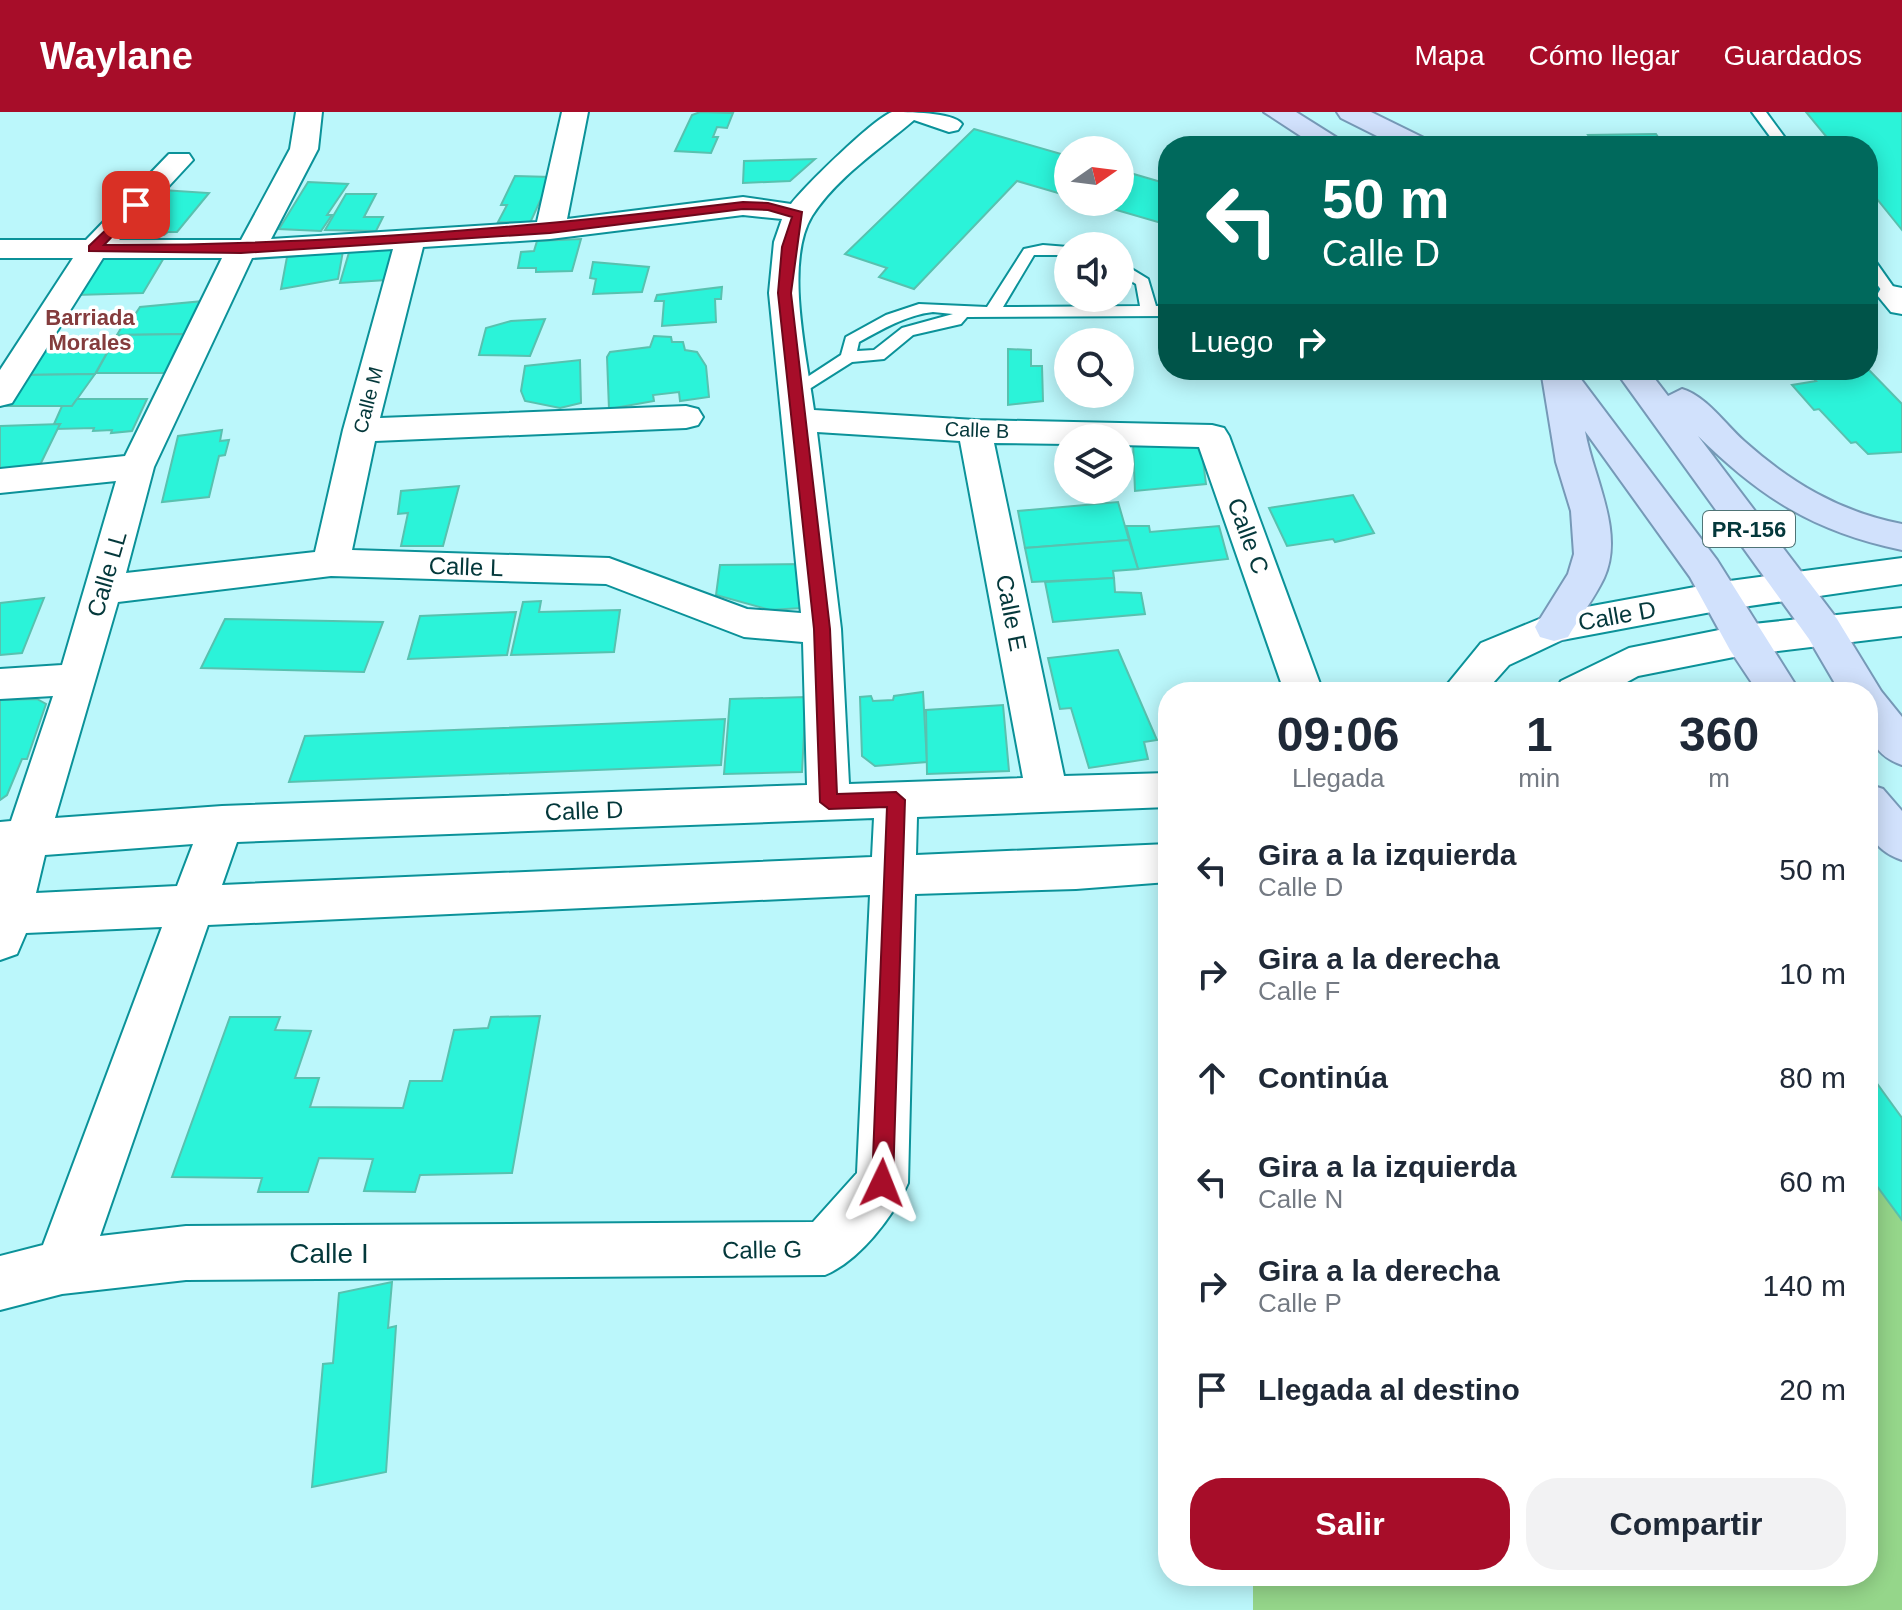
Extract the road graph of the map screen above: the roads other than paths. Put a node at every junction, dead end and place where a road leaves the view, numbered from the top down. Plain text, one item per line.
1 (309, 112) edge
2 (575, 112) edge
3 (908, 112) edge
4 (917, 112) edge
5 (1277, 112) edge
6 (1350, 112) edge
7 (1759, 112) edge
8 (949, 124) dead end
9 (1319, 136) edge
10 (1398, 136) edge
11 (1777, 136) edge
12 (179, 160) dead end
13 (798, 215) junction
14 (550, 230) junction
15 (411, 237) junction
16 (0, 249) edge
17 (94, 249) junction
18 (246, 249) junction
19 (1054, 250) edge
20 (1878, 273) edge
21 (1134, 276) edge
22 (1899, 298) edge
23 (1149, 311) junction
24 (1158, 311) edge
25 (963, 312) junction
26 (992, 312) junction
27 (848, 357) junction
28 (1559, 380) edge
29 (1564, 380) edge
30 (1640, 380) edge
31 (1651, 380) edge
32 (0, 394) edge
33 (799, 405) junction
34 (686, 417) dead end
35 (360, 430) junction
36 (975, 431) junction
37 (1153, 435) joint
38 (137, 467) junction
39 (0, 481) edge
40 (1902, 537) edge
41 (331, 563) junction
42 (1902, 571) edge
43 (1794, 588) junction
44 (102, 590) junction
45 (1722, 596) junction
46 (1902, 622) edge
47 (1554, 627) junction
48 (822, 629) junction
49 (1823, 629) junction
50 (1744, 640) junction
51 (78, 679) junction
52 (1301, 682) edge
53 (1470, 682) edge
54 (1594, 682) edge
55 (1773, 682) edge
56 (1855, 682) edge
57 (0, 684) edge
58 (1878, 716) edge
59 (1902, 748) edge
60 (1158, 790) edge
61 (1047, 795) junction
62 (896, 800) junction
63 (829, 802) junction
64 (1878, 814) edge
65 (222, 824) junction
66 (13, 839) edge
67 (1902, 842) edge
68 (1158, 864) edge
69 (894, 875) junction
70 (189, 907) junction
71 (3, 924) edge
72 (661, 1252) joint
73 (62, 1267) junction
74 (0, 1283) edge

1 - 18 street, Calle LL
2 - 14 street
3 - 13 street
4 - 8 street
5 - 9 main road
6 - 10 main road
7 - 11 lane
12 - 17 street
13 - 14 street
13 - 33 street
14 - 15 street
15 - 18 street
15 - 35 street, Calle M
16 - 17 street
17 - 18 street
17 - 32 street
18 - 38 street, Calle LL
19 - 26 lane
20 - 22 lane
21 - 23 lane
23 - 24 lane
23 - 26 lane
25 - 26 lane
25 - 27 lane
25 - 27 lane
27 - 33 lane
28 - 47 main road
29 - 45 main road, PR-156
30 - 43 main road, PR-156
31 - 40 main road
33 - 36 street, Calle B
33 - 48 street
34 - 35 street
35 - 41 street, Calle M
36 - 37 street, Calle B
36 - 61 street, Calle E
37 - 52 street, Calle C
38 - 39 street
38 - 44 street, Calle LL
41 - 44 street, Calle L
41 - 48 street, Calle L
42 - 43 street, Calle D
43 - 45 street, Calle D
43 - 49 main road, PR-156
44 - 51 street, Calle LL
45 - 47 street, Calle D
45 - 50 main road, PR-156
46 - 49 street, Calle D
47 - 53 street, Calle D
48 - 63 street
49 - 50 street, Calle D
49 - 56 main road, PR-156
50 - 54 street, Calle D
50 - 55 main road, PR-156
51 - 57 street
51 - 66 street, Calle LL
58 - 59 main road
60 - 61 street, Calle D
61 - 62 street, Calle D
62 - 63 street, Calle D
62 - 69 street, Calle G
63 - 65 street, Calle D
64 - 67 main road
65 - 66 street, Calle D
65 - 70 street
66 - 71 street, Calle LL
68 - 69 street
69 - 70 street
69 - 72 street, Calle G
70 - 71 street
70 - 73 street
72 - 73 street, Calle I
73 - 74 street, Calle I

